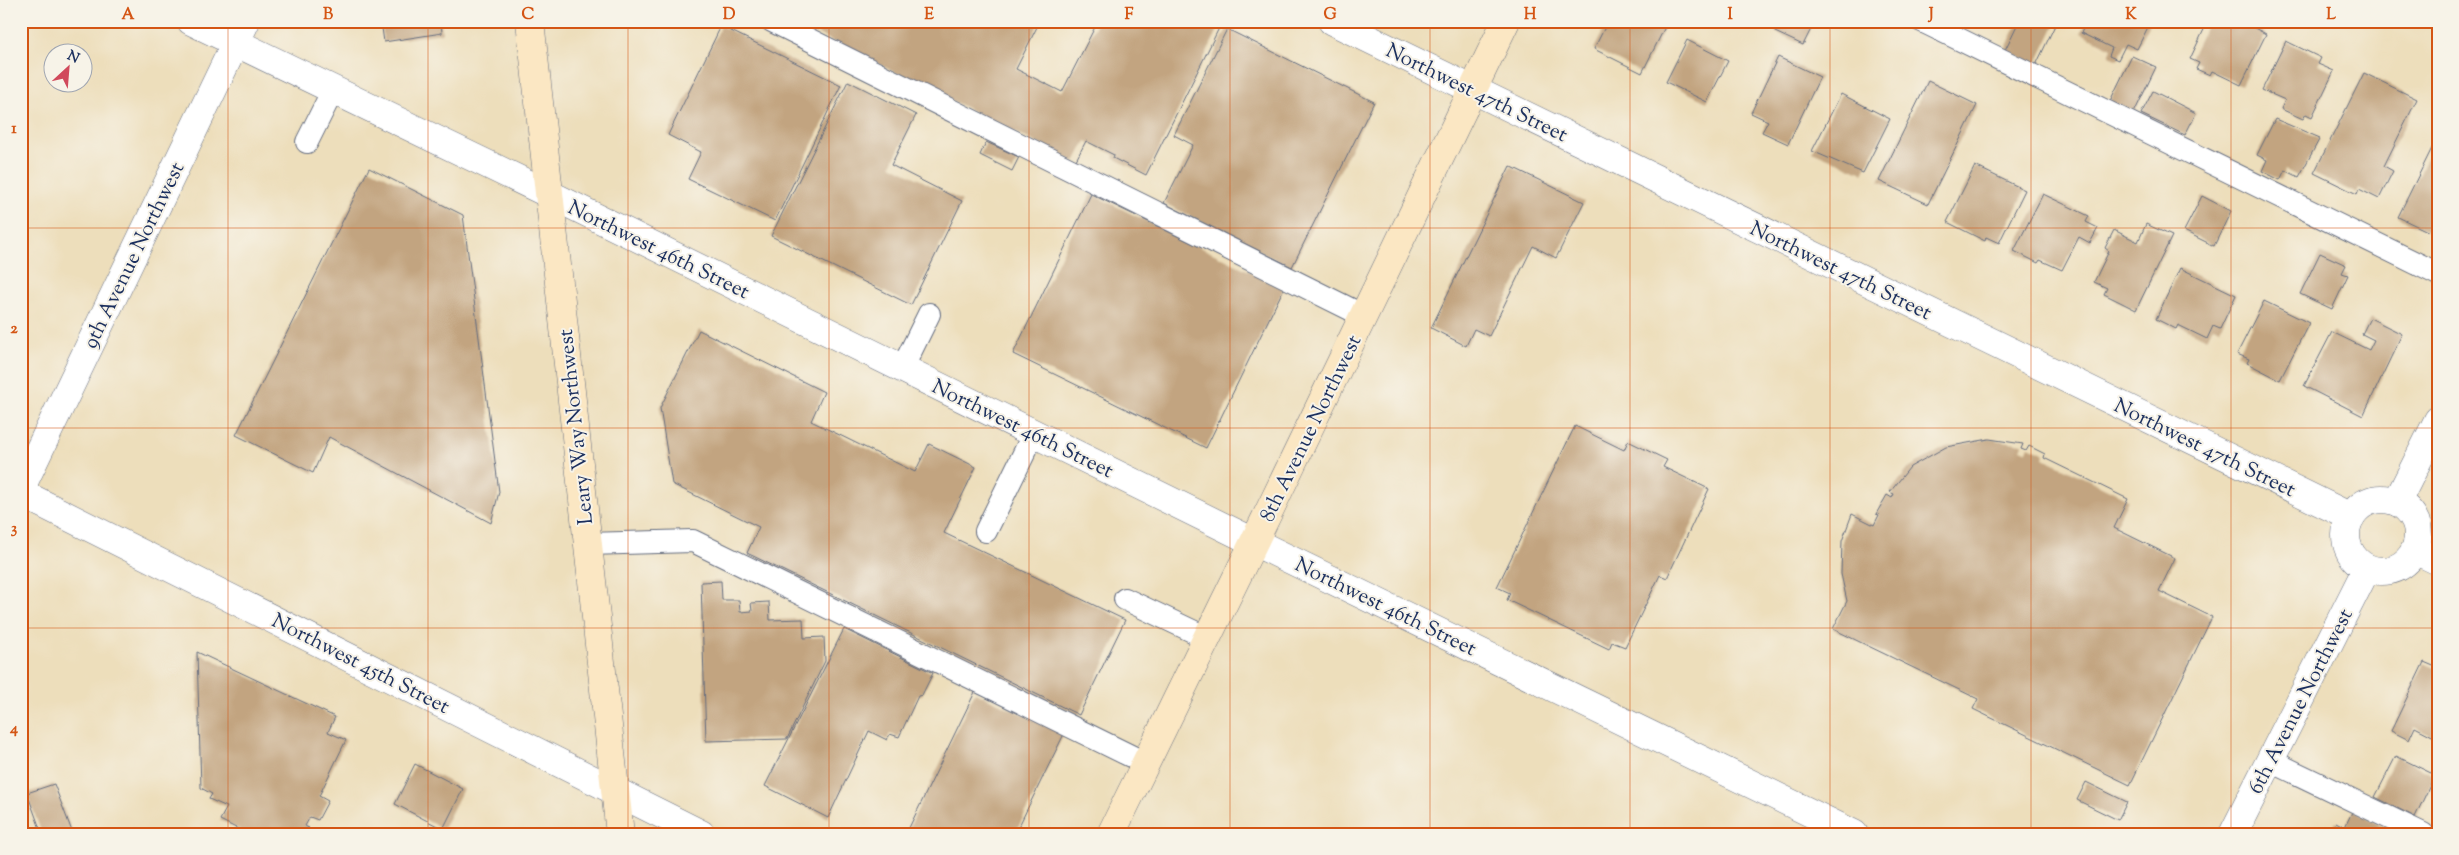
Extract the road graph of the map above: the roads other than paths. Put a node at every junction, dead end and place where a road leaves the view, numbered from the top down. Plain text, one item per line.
1 (191, 21) edge
2 (530, 21) edge
3 (772, 21) edge
4 (1332, 21) edge
5 (1506, 21) edge
6 (1922, 21) edge
7 (240, 32) edge
8 (333, 90) junction
9 (1473, 91) junction
10 (307, 142) dead end
11 (551, 195) junction
12 (2438, 274) edge
13 (929, 314) dead end
14 (1364, 316) junction
15 (902, 369) junction
16 (2438, 420) edge
17 (1034, 433) junction
18 (21, 488) edge
19 (21, 492) edge
20 (2397, 502) junction
21 (2351, 517) junction
22 (986, 531) dead end
23 (1254, 542) junction
24 (588, 544) junction
25 (2426, 556) edge
26 (2367, 568) junction
27 (1125, 599) dead end
28 (1207, 638) junction
29 (2271, 761) junction
30 (1145, 763) junction
31 (614, 791) junction
32 (620, 834) edge
33 (701, 834) edge
34 (1111, 834) edge
35 (1854, 834) edge
36 (2233, 834) edge
37 (2423, 834) edge

1 - 7 street, Northwest 46th Street
2 - 11 main road, Leary Way Northwest
3 - 14 lane
4 - 9 street, Northwest 47th Street
5 - 9 main road, 8th Avenue Northwest
6 - 12 lane
7 - 8 street, Northwest 46th Street
7 - 18 street, 9th Avenue Northwest
8 - 10 lane
8 - 11 street, Northwest 46th Street
9 - 14 main road, 8th Avenue Northwest
9 - 21 street, Northwest 47th Street
11 - 15 street, Northwest 46th Street
11 - 24 main road, Leary Way Northwest
13 - 15 lane
14 - 23 main road, 8th Avenue Northwest
15 - 17 street, Northwest 46th Street
16 - 20 street
17 - 22 lane
17 - 23 street, Northwest 46th Street
19 - 31 street, Northwest 45th Street
20 - 21 street
20 - 25 street
21 - 26 street
23 - 28 main road, 8th Avenue Northwest
23 - 35 street, Northwest 46th Street
24 - 30 lane
24 - 31 main road, Leary Way Northwest
25 - 26 street
26 - 29 street, 6th Avenue Northwest
27 - 28 lane
28 - 30 main road, 8th Avenue Northwest
29 - 36 street, 6th Avenue Northwest
29 - 37 lane
30 - 34 main road, 8th Avenue Northwest
31 - 32 main road, Leary Way Northwest
31 - 33 street, Northwest 45th Street

